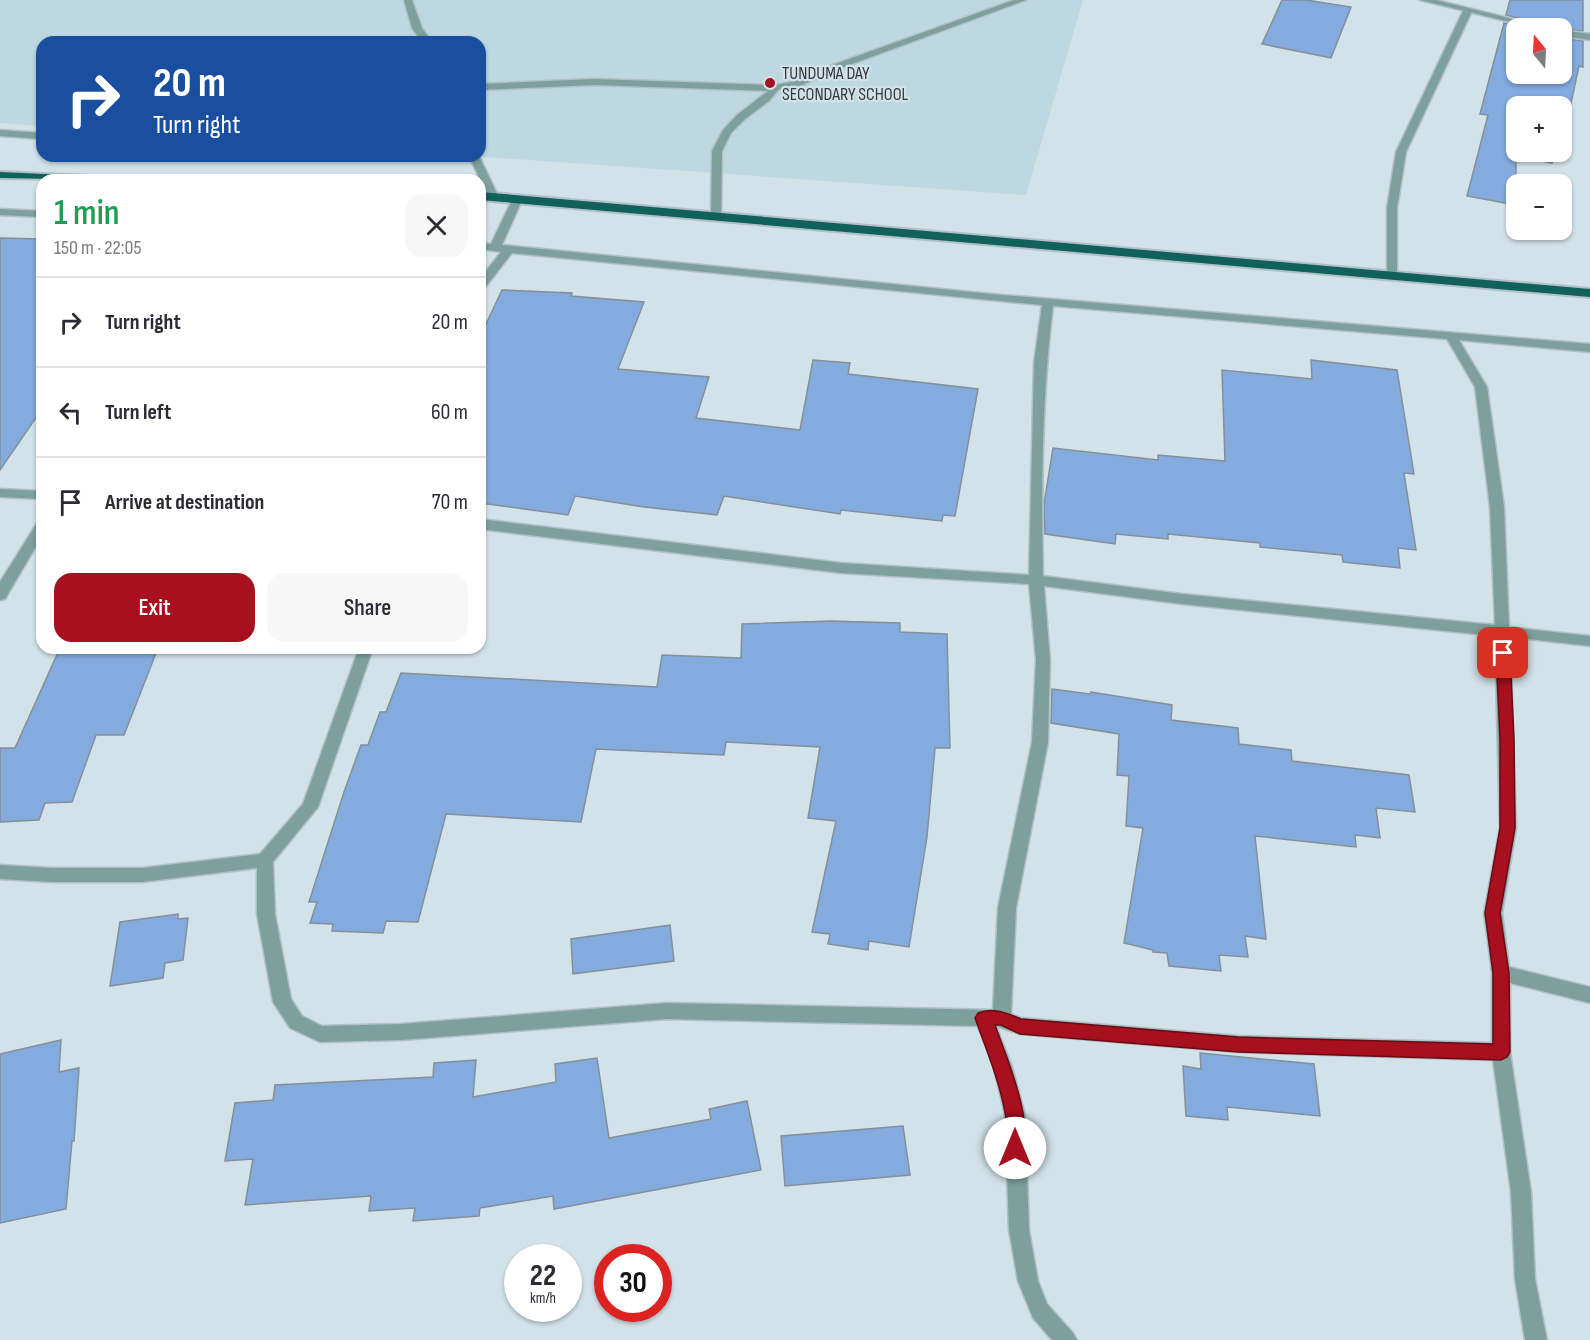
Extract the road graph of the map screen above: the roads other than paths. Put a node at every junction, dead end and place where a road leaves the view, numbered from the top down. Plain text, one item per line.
1 (408, 0) edge
2 (1022, 0) edge
3 (1424, 0) edge
4 (1467, 11) junction
5 (1506, 20) edge
6 (1572, 34) edge
7 (423, 36) edge
8 (1590, 37) edge
9 (486, 87) edge
10 (775, 88) junction
11 (0, 133) edge
12 (36, 136) edge
13 (0, 175) edge
14 (36, 177) edge
15 (486, 196) edge
16 (518, 198) junction
17 (0, 212) edge
18 (36, 214) edge
19 (716, 216) junction
20 (486, 246) edge
21 (495, 247) junction
22 (510, 248) junction
23 (1391, 276) junction
24 (486, 278) edge
25 (1590, 293) edge
26 (1048, 302) junction
27 (1450, 335) junction
28 (1590, 348) edge
29 (0, 493) edge
30 (36, 495) edge
31 (486, 525) edge
32 (36, 535) edge
33 (1036, 580) junction
34 (0, 595) edge
35 (1502, 632) junction
36 (1590, 641) edge
37 (364, 654) edge
38 (265, 860) junction
39 (0, 872) edge
40 (1501, 973) junction
41 (1590, 996) edge
42 (993, 1018) junction
43 (1501, 1052) junction
44 (1066, 1340) edge
45 (1536, 1340) edge

1 - 7 street
2 - 10 street
3 - 4 street
4 - 5 street
4 - 23 street
6 - 8 street
9 - 10 street
10 - 19 street
11 - 12 street
13 - 14 highway
15 - 16 highway
16 - 19 highway
16 - 21 street
17 - 18 street
19 - 23 highway
20 - 21 street
21 - 22 street
22 - 24 street
22 - 26 street
23 - 25 highway
26 - 27 street
26 - 33 street
27 - 28 street
27 - 35 street
29 - 30 street
31 - 33 street
32 - 34 street
33 - 35 street
33 - 42 street
35 - 36 street
35 - 40 street
37 - 38 street
38 - 39 street
38 - 42 street
40 - 41 street
40 - 43 street
42 - 43 street
42 - 44 street
43 - 45 street

